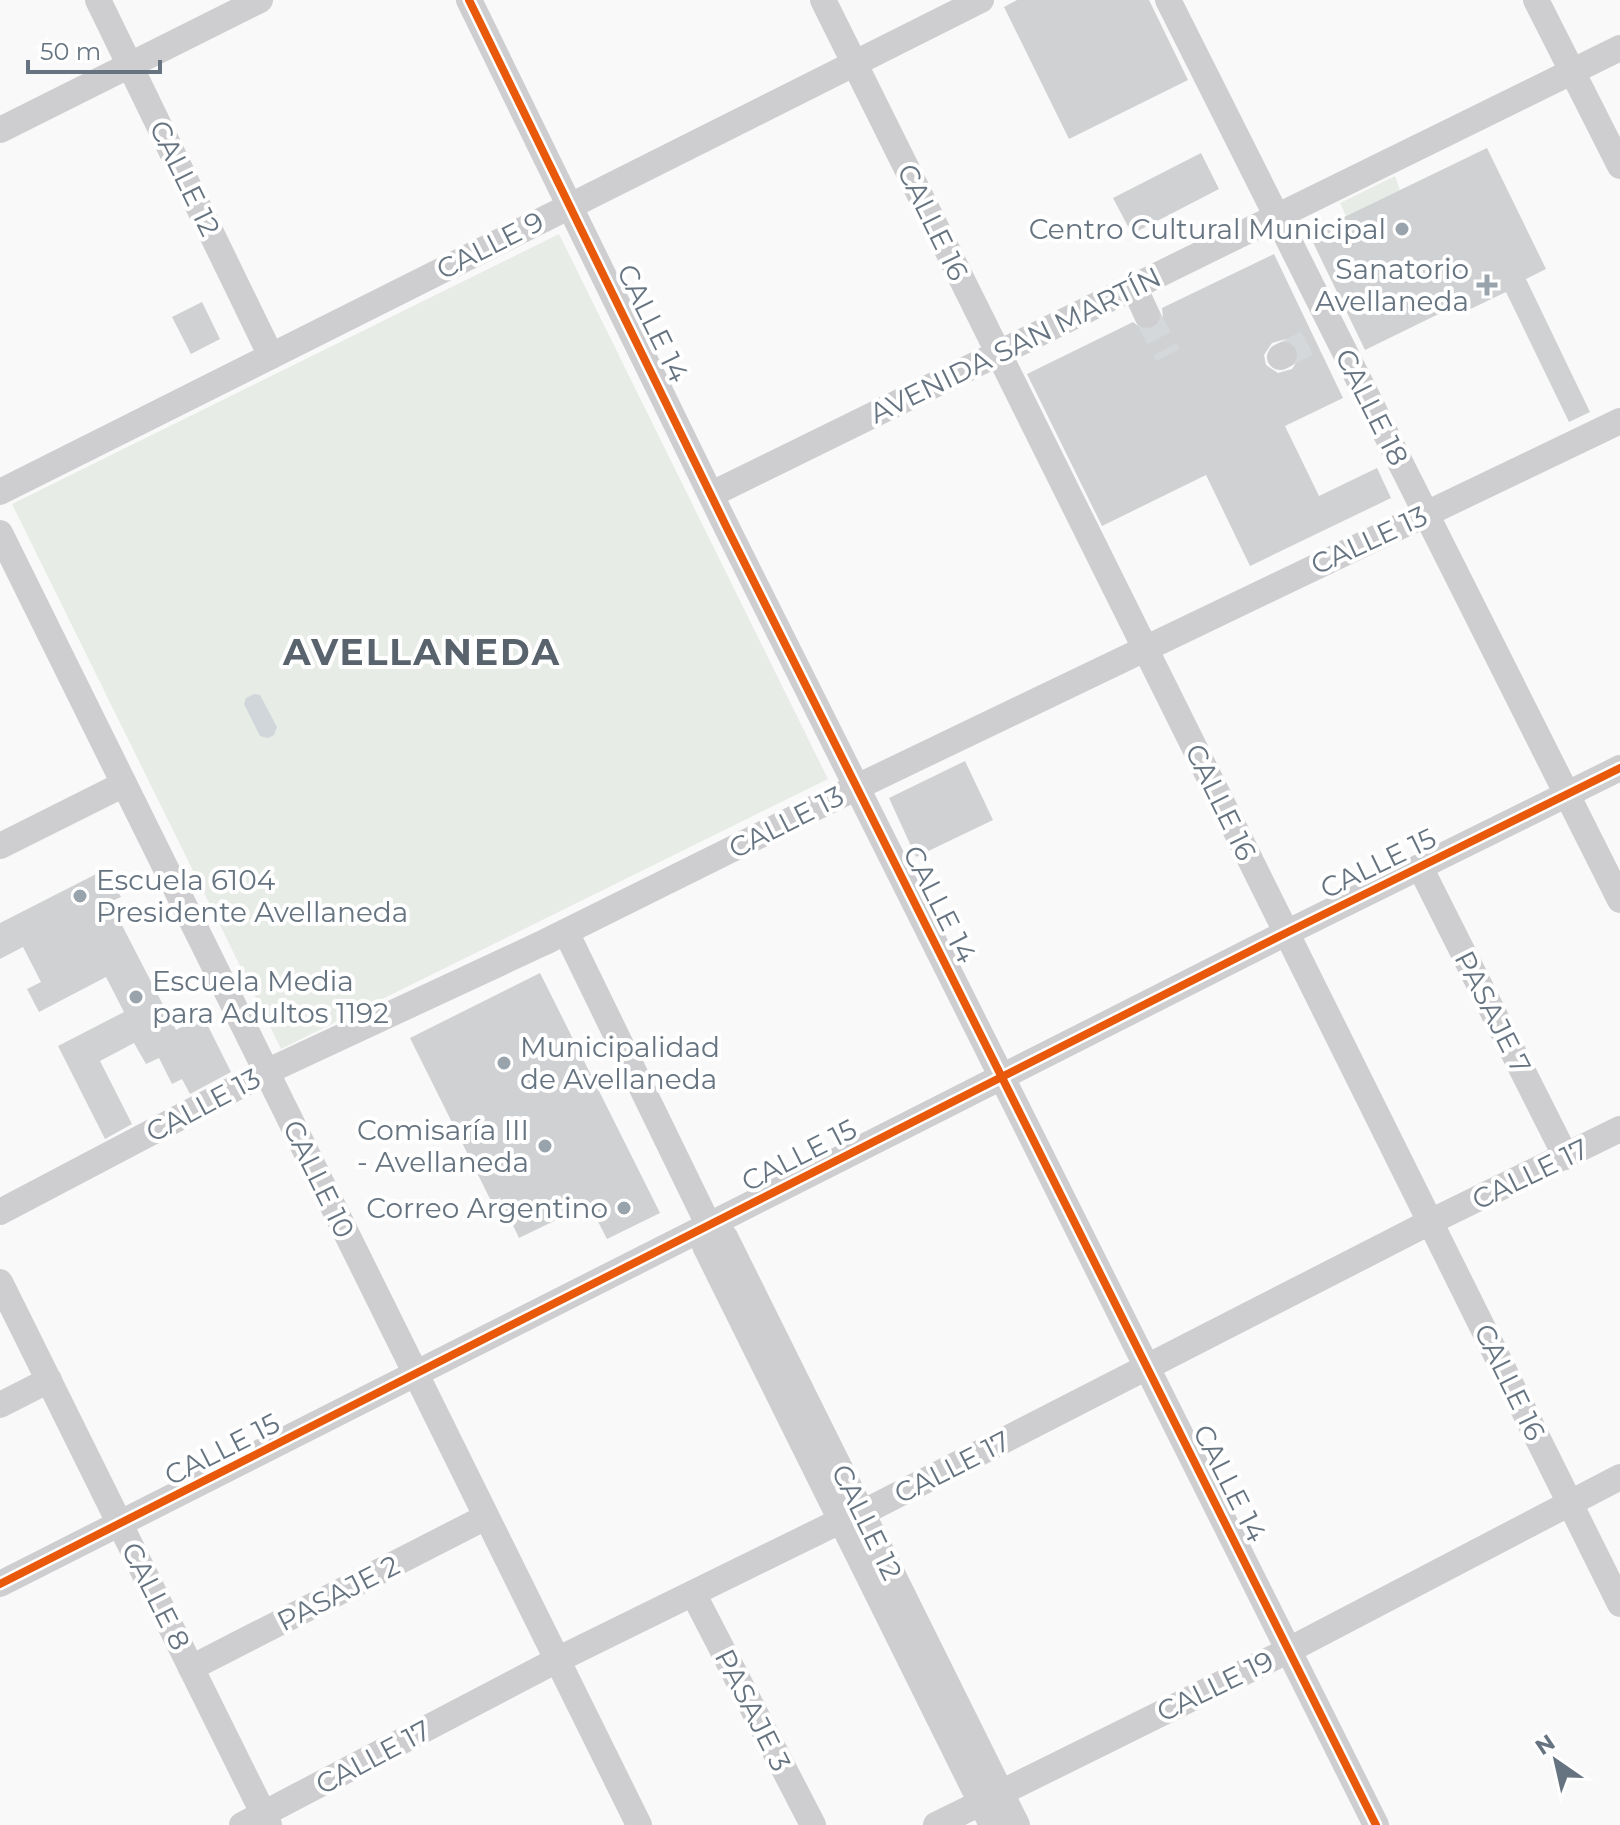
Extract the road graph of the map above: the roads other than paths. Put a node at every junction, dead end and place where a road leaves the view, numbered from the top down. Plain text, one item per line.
1 (98, 0) edge
2 (260, 0) edge
3 (469, 0) edge
4 (823, 0) edge
5 (981, 0) edge
6 (1168, 0) edge
7 (1536, 0) edge
8 (1620, 48) edge
9 (854, 63) junction
10 (130, 65) junction
11 (1572, 71) junction
12 (0, 130) edge
13 (1620, 166) edge
14 (570, 205) junction
15 (1277, 216) junction
16 (1134, 287) junction
17 (1147, 315) tunnel mouth
18 (998, 354) junction
19 (271, 356) junction
20 (1620, 421) edge
21 (0, 492) edge
22 (712, 494) junction
23 (1426, 513) junction
24 (0, 533) edge
25 (1144, 647) junction
26 (1620, 768) edge
27 (124, 784) junction
28 (857, 787) junction
29 (1567, 795) junction
30 (0, 846) edge
31 (1420, 867) junction
32 (1620, 900) edge
33 (566, 932) junction
34 (1286, 933) junction
35 (266, 1072) junction
36 (1002, 1077) junction
37 (1620, 1129) edge
38 (1566, 1157) junction
39 (0, 1212) edge
40 (1430, 1222) junction
41 (709, 1226) junction
42 (0, 1282) edge
43 (1147, 1366) junction
44 (415, 1375) junction
45 (49, 1380) junction
46 (0, 1405) edge
47 (1620, 1477) edge
48 (1569, 1502) junction
49 (486, 1517) junction
50 (852, 1517) junction
51 (120, 1526) junction
52 (0, 1584) edge
53 (694, 1595) junction
54 (1620, 1604) edge
55 (1289, 1650) junction
56 (557, 1660) junction
57 (191, 1668) junction
58 (991, 1806) edge
59 (258, 1821) edge
60 (639, 1825) edge
61 (813, 1825) edge
62 (936, 1825) edge
63 (1017, 1825) edge
64 (1376, 1825) edge

1 - 10 street, CALLE 12
2 - 10 street
3 - 14 street, CALLE 14
4 - 9 street, CALLE 16
5 - 9 street, CALLE 9
6 - 15 street, CALLE 18
7 - 11 street
8 - 11 street, AVENIDA SAN MARTÍN
9 - 14 street, CALLE 9
9 - 18 street, CALLE 16
10 - 12 street
10 - 19 street, CALLE 12
11 - 13 street
11 - 15 street, AVENIDA SAN MARTÍN
14 - 19 street, CALLE 9
14 - 22 street, CALLE 14
15 - 16 street, AVENIDA SAN MARTÍN
15 - 23 street, CALLE 18
16 - 17 street
16 - 18 street, AVENIDA SAN MARTÍN
18 - 22 street, AVENIDA SAN MARTÍN
18 - 25 street, CALLE 16
19 - 21 street, CALLE 9
20 - 23 street, CALLE 13
22 - 28 street, CALLE 14
23 - 25 street, CALLE 13
23 - 29 street, CALLE 18
24 - 27 street, CALLE 10
25 - 28 street, CALLE 13
25 - 34 street, CALLE 16
26 - 29 street, CALLE 15
27 - 30 street
27 - 35 street, CALLE 10
28 - 33 street, CALLE 13
28 - 36 street, CALLE 14
29 - 31 street, CALLE 15
29 - 32 street, CALLE 18
31 - 34 street, CALLE 15
31 - 38 street, PASAJE 7
33 - 35 street, CALLE 13
33 - 41 street, CALLE 12
34 - 36 street, CALLE 15
34 - 40 street, CALLE 16
35 - 39 street, CALLE 13
35 - 44 street, CALLE 10
36 - 41 street, CALLE 15
36 - 43 street, CALLE 14
37 - 38 street, CALLE 17
38 - 40 street, CALLE 17
40 - 43 street, CALLE 17
40 - 48 street, CALLE 16
41 - 44 street, CALLE 15
41 - 50 street, CALLE 12
42 - 45 street, CALLE 8
43 - 50 street, CALLE 17
43 - 55 street, CALLE 14
44 - 49 street, CALLE 10
44 - 51 street, CALLE 15
45 - 46 street
45 - 51 street, CALLE 8
47 - 48 street, CALLE 19
48 - 54 street, CALLE 16
48 - 55 street, CALLE 19
49 - 56 street, CALLE 10
49 - 57 street, PASAJE 2
50 - 53 street, CALLE 17
50 - 58 street, CALLE 12
51 - 52 street, CALLE 15
51 - 57 street, CALLE 8
53 - 56 street, CALLE 17
53 - 61 street, PASAJE 3
55 - 58 street, CALLE 19
55 - 64 street, CALLE 14
56 - 59 street, CALLE 17
56 - 60 street, CALLE 10
57 - 59 street, CALLE 8
58 - 62 street, CALLE 19
58 - 63 street, CALLE 12

